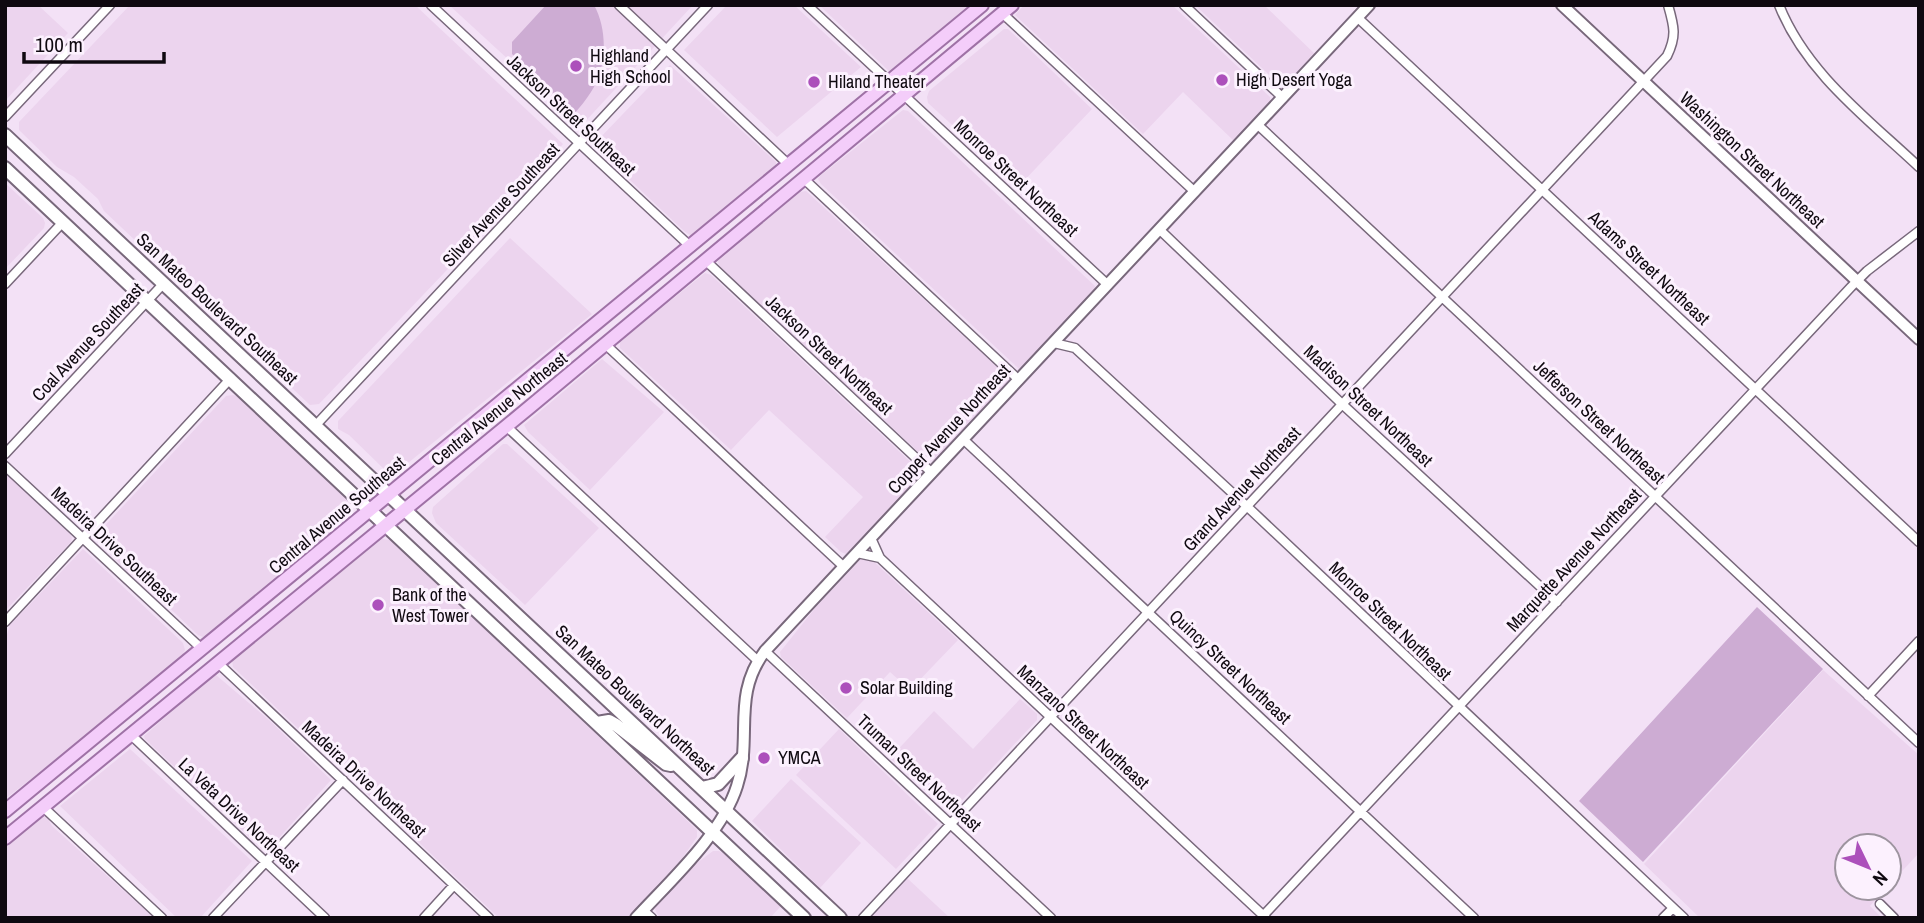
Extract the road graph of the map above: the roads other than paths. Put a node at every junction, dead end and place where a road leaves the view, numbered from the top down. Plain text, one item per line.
1 (110, 5) edge
2 (431, 5) edge
3 (619, 5) edge
4 (708, 5) edge
5 (807, 5) edge
6 (982, 5) edge
7 (1184, 5) edge
8 (1369, 5) edge
9 (1562, 5) edge
10 (1668, 5) edge
11 (1779, 5) edge
12 (1007, 9) edge
13 (1358, 18) junction
14 (667, 49) junction
15 (889, 82) junction
16 (1644, 82) junction
17 (903, 95) junction
18 (1283, 98) junction
19 (5, 117) edge
20 (1258, 125) junction
21 (5, 135) edge
22 (579, 145) junction
23 (789, 165) junction
24 (1919, 167) edge
25 (5, 168) edge
26 (803, 178) junction
27 (1542, 190) junction
28 (1195, 192) junction
29 (64, 222) junction
30 (1160, 230) junction
31 (1919, 231) edge
32 (691, 247) junction
33 (705, 260) junction
34 (1856, 281) junction
35 (164, 283) junction
36 (5, 284) edge
37 (1108, 285) junction
38 (1443, 297) junction
39 (148, 301) junction
40 (1072, 324) junction
41 (1919, 339) edge
42 (1054, 343) junction
43 (605, 344) junction
44 (1075, 348) junction
45 (231, 378) junction
46 (1019, 380) junction
47 (1756, 390) junction
48 (1342, 404) junction
49 (316, 425) junction
50 (506, 426) junction
51 (963, 439) junction
52 (5, 454) edge
53 (5, 466) edge
54 (932, 473) junction
55 (390, 494) junction
56 (1655, 496) junction
57 (1247, 507) junction
58 (405, 508) junction
59 (370, 510) junction
60 (386, 525) junction
61 (83, 538) junction
62 (871, 538) junction
63 (1919, 542) edge
64 (857, 553) junction
65 (880, 558) junction
66 (844, 567) junction
67 (1557, 602) junction
68 (1148, 612) junction
69 (5, 622) edge
70 (1919, 641) edge
71 (202, 649) junction
72 (765, 651) junction
73 (758, 661) junction
74 (218, 663) junction
75 (1868, 696) junction
76 (1458, 707) junction
77 (1050, 717) junction
78 (597, 723) junction
79 (130, 734) junction
80 (1919, 743) edge
81 (742, 758) junction
82 (678, 766) junction
83 (342, 780) junction
84 (702, 788) junction
85 (42, 806) junction
86 (1360, 810) junction
87 (5, 811) edge
88 (726, 811) junction
89 (951, 824) junction
90 (712, 831) junction
91 (5, 838) edge
92 (265, 862) junction
93 (454, 885) junction
94 (1880, 904) dead end
95 (1673, 908) junction
96 (644, 915) edge
97 (1263, 917) edge
98 (162, 918) edge
99 (213, 918) edge
100 (326, 918) edge
101 (424, 918) edge
102 (489, 918) edge
103 (804, 918) edge
104 (840, 918) edge
105 (863, 918) edge
106 (1051, 918) edge
107 (1474, 918) edge
108 (1663, 918) edge
109 (1684, 918) edge
110 (1894, 918) edge

1 - 19 street
2 - 22 street, Jackson Street Southeast
3 - 14 street
4 - 14 street, Silver Avenue Southeast
5 - 15 street, Monroe Street Northeast
6 - 15 main road, Central Avenue Southeast
7 - 18 street
8 - 13 street, Copper Avenue Northeast
9 - 16 street, Washington Street Northeast
10 - 16 street, Grand Avenue Northeast
11 - 24 street
12 - 17 main road, Central Avenue Northeast
12 - 28 street
13 - 18 street, Copper Avenue Northeast
13 - 27 street, Adams Street Northeast
14 - 22 street, Silver Avenue Southeast
14 - 23 street
15 - 17 street, Monroe Street Northeast
15 - 23 main road, Central Avenue Southeast
16 - 27 street, Grand Avenue Northeast
16 - 34 street, Washington Street Northeast
17 - 26 main road, Central Avenue Northeast
17 - 37 street, Monroe Street Northeast
18 - 20 street, Copper Avenue Northeast
20 - 28 street, Copper Avenue Northeast
20 - 38 street, Jefferson Street Northeast
21 - 35 main road, San Mateo Boulevard Southeast
22 - 32 street, Jackson Street Southeast
22 - 49 street, Silver Avenue Southeast
23 - 32 main road, Central Avenue Southeast
25 - 29 main road
26 - 33 main road, Central Avenue Northeast
26 - 46 street
27 - 38 street, Grand Avenue Northeast
27 - 47 street, Adams Street Northeast
28 - 30 street, Copper Avenue Northeast
29 - 36 street
29 - 39 main road
30 - 37 street, Copper Avenue Northeast
30 - 48 street, Madison Street Northeast
31 - 34 street, Marquette Avenue Northeast
32 - 55 main road, Central Avenue Southeast
33 - 43 main road, Central Avenue Northeast
33 - 54 street, Jackson Street Northeast
34 - 41 street, Washington Street Northeast
34 - 47 street, Marquette Avenue Northeast
35 - 39 street, Coal Avenue Southeast
35 - 49 main road, San Mateo Boulevard Southeast
37 - 40 street, Copper Avenue Northeast
38 - 48 street, Grand Avenue Northeast
38 - 56 street, Jefferson Street Northeast
39 - 45 main road
39 - 52 street, Coal Avenue Southeast
40 - 42 street, Copper Avenue Northeast
40 - 44 street
42 - 44 street, Monroe Street Northeast
42 - 46 street, Copper Avenue Northeast
43 - 50 main road, Central Avenue Northeast
43 - 66 street
44 - 57 street, Monroe Street Northeast
45 - 59 main road
45 - 61 street
46 - 51 street, Copper Avenue Northeast
47 - 56 street, Marquette Avenue Northeast
47 - 63 street, Adams Street Northeast
48 - 57 street, Grand Avenue Northeast
48 - 67 street, Madison Street Northeast
49 - 55 main road, San Mateo Boulevard Southeast
50 - 58 main road, Central Avenue Northeast
50 - 73 street
51 - 54 street, Copper Avenue Northeast
51 - 68 street, Quincy Street Northeast
53 - 61 street, Madeira Drive Southeast
54 - 62 street, Copper Avenue Northeast
55 - 58 main road, San Mateo Boulevard Southeast
55 - 59 main road, Central Avenue Southeast
56 - 67 street, Marquette Avenue Northeast
56 - 75 street, Jefferson Street Northeast
57 - 68 street, Grand Avenue Northeast
57 - 76 street, Monroe Street Northeast
58 - 60 main road, Central Avenue Northeast
58 - 82 main road, San Mateo Boulevard Northeast
59 - 60 main road
59 - 71 main road, Central Avenue Southeast
60 - 74 main road, Central Avenue Northeast
60 - 78 main road
61 - 69 street
61 - 71 street, Madeira Drive Southeast
62 - 64 street, Copper Avenue Northeast
62 - 65 street, Manzano Street Northeast
64 - 65 street
64 - 66 street, Copper Avenue Northeast
65 - 77 street, Manzano Street Northeast
66 - 72 street, Copper Avenue Northeast
67 - 76 street, Marquette Avenue Northeast
68 - 77 street, Grand Avenue Northeast
68 - 86 street, Quincy Street Northeast
70 - 75 street
71 - 87 main road, Central Avenue Southeast
72 - 73 street, Copper Avenue Northeast
72 - 89 street, Truman Street Northeast
73 - 81 street, Copper Avenue Northeast
74 - 79 main road, Central Avenue Northeast
74 - 83 street, Madeira Drive Northeast
75 - 80 street, Jefferson Street Northeast
76 - 86 street, Marquette Avenue Northeast
76 - 95 street, Monroe Street Northeast
77 - 89 street, Grand Avenue Northeast
77 - 97 street, Manzano Street Northeast
78 - 82 main road
78 - 90 main road
79 - 85 main road, Central Avenue Northeast
79 - 92 street, La Veta Drive Northeast
81 - 84 main road
81 - 88 street, Copper Avenue Northeast
82 - 84 main road, San Mateo Boulevard Northeast
83 - 92 street
83 - 93 street, Madeira Drive Northeast
84 - 88 main road, San Mateo Boulevard Northeast
85 - 91 main road, Central Avenue Northeast
85 - 98 street
86 - 97 street, Marquette Avenue Northeast
86 - 107 street, Quincy Street Northeast
88 - 90 street, Copper Avenue Northeast
88 - 104 main road, San Mateo Boulevard Northeast
89 - 105 street, Grand Avenue Northeast
89 - 106 street, Truman Street Northeast
90 - 96 street, Copper Avenue Northeast
90 - 103 main road
92 - 99 street
92 - 100 street, La Veta Drive Northeast
93 - 101 street
93 - 102 street, Madeira Drive Northeast
94 - 110 street
95 - 108 street
95 - 109 street, Monroe Street Northeast

